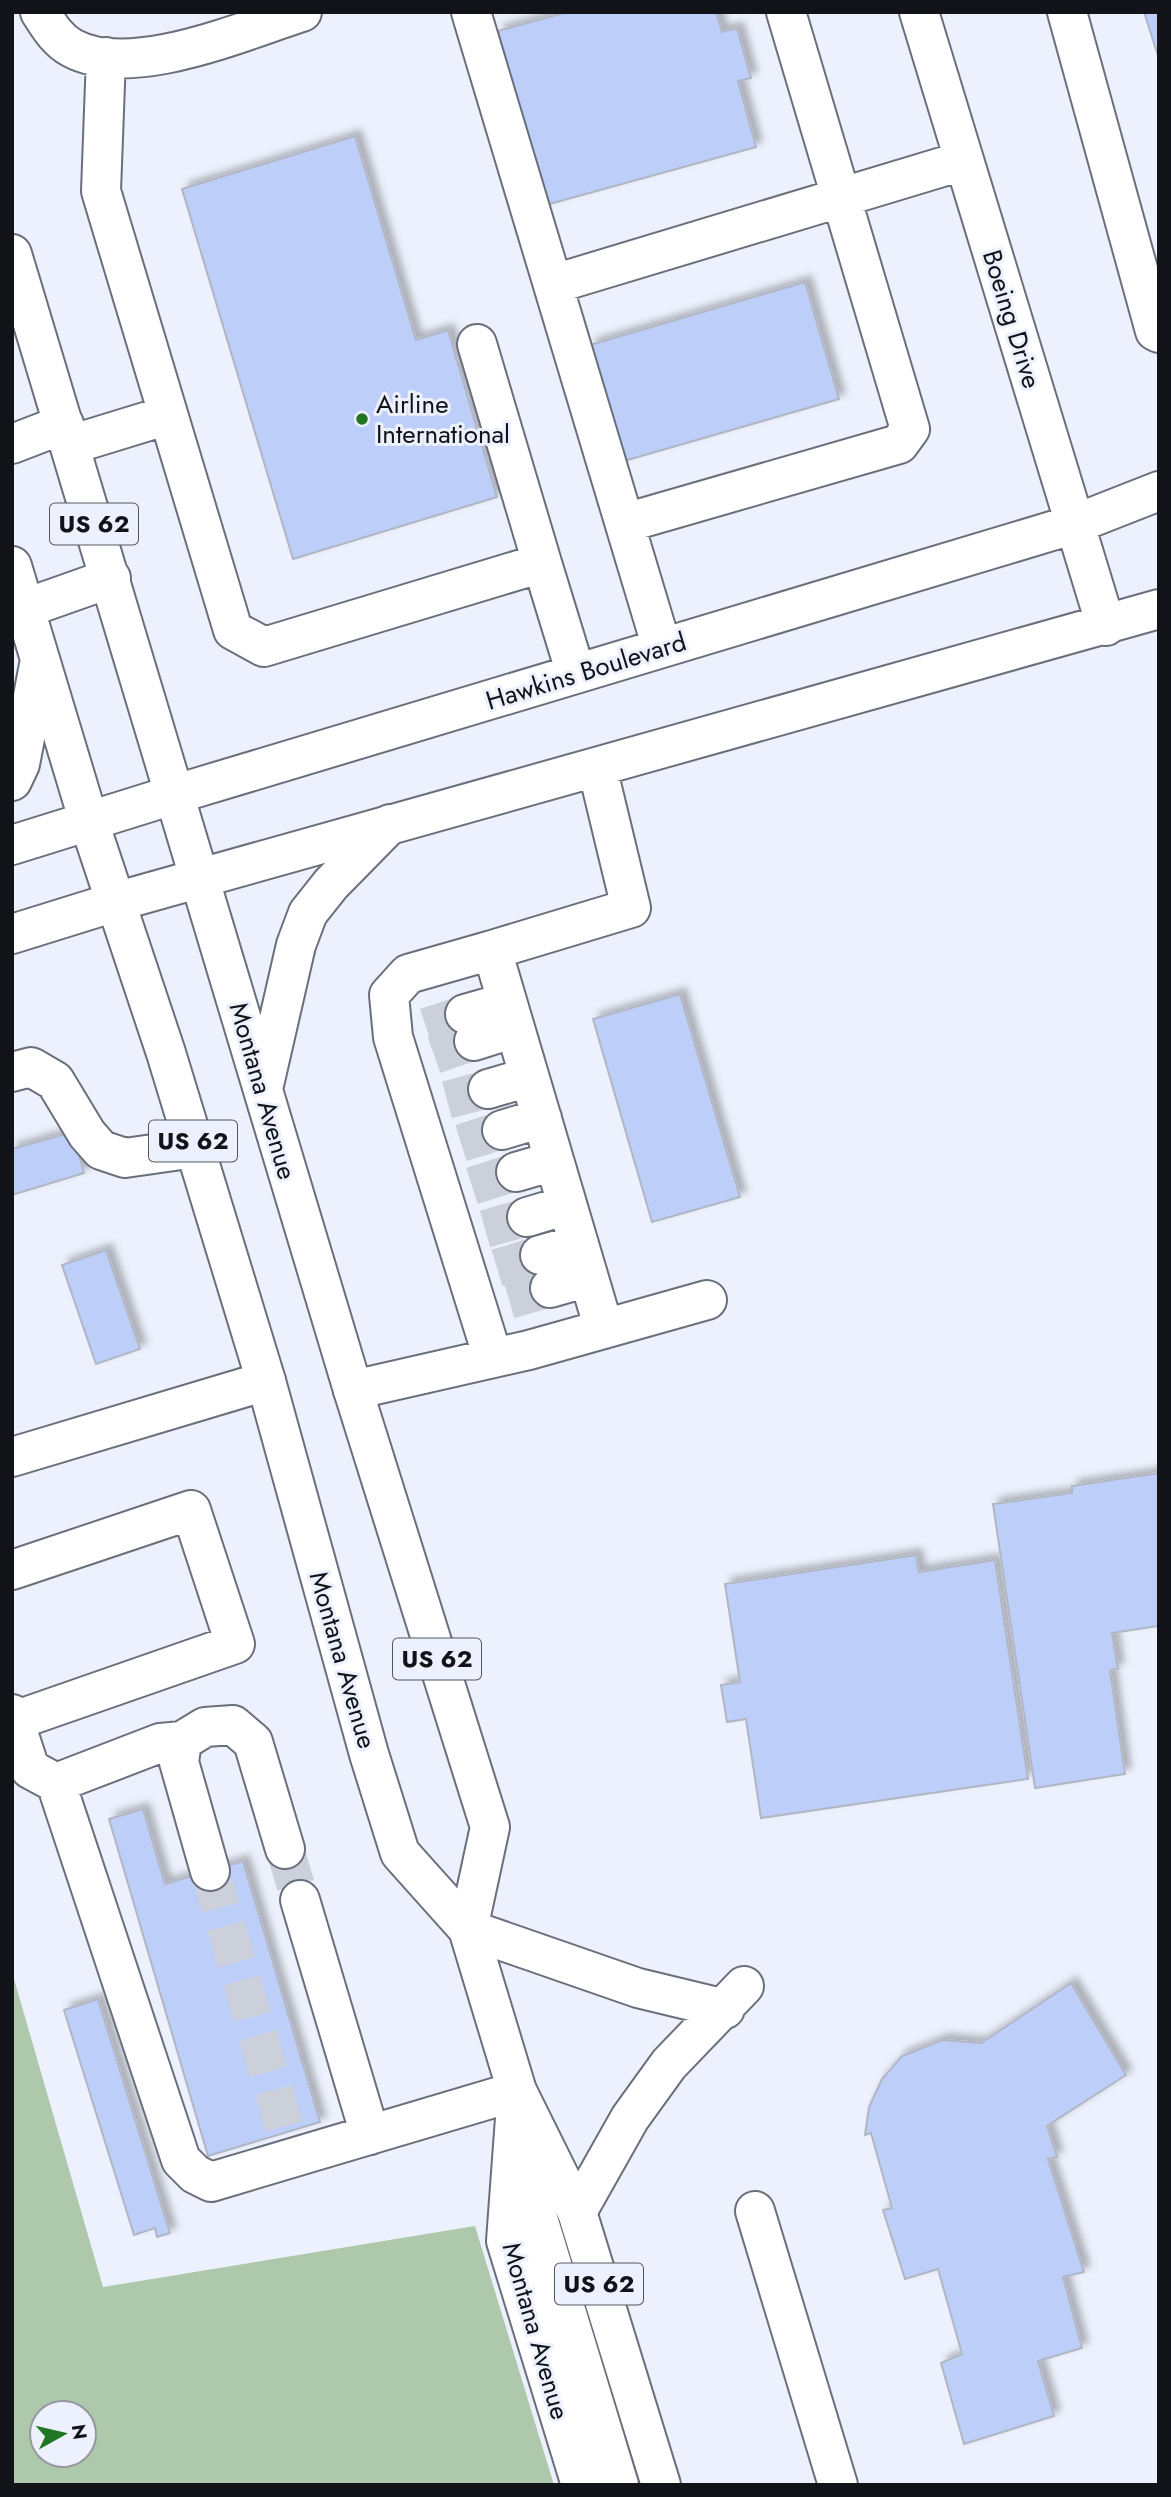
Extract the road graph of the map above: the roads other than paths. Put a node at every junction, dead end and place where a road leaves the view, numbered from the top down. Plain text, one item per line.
1 (40, 12) edge
2 (302, 12) edge
3 (471, 12) edge
4 (786, 12) edge
5 (919, 12) edge
6 (1068, 12) edge
7 (253, 19) edge
8 (106, 57) junction
9 (962, 161) junction
10 (842, 197) junction
11 (12, 254) edge
12 (554, 284) junction
13 (1159, 333) edge
14 (477, 344) dead end
15 (168, 415) junction
16 (67, 435) junction
17 (12, 444) edge
18 (1159, 491) edge
19 (625, 523) junction
20 (1075, 524) junction
21 (542, 562) junction
22 (12, 566) edge
23 (111, 578) junction
24 (1159, 609) edge
25 (19, 610) edge
26 (1106, 626) junction
27 (662, 648) junction
28 (40, 659) junction
29 (576, 674) junction
30 (597, 767) junction
31 (12, 781) edge
32 (176, 794) junction
33 (89, 822) junction
34 (390, 824) junction
35 (12, 845) edge
36 (200, 877) junction
37 (115, 902) junction
38 (12, 934) edge
39 (492, 950) junction
40 (511, 1015) junction
41 (470, 1028) tunnel mouth
42 (12, 1072) edge
43 (529, 1077) junction
44 (488, 1088) tunnel mouth
45 (262, 1091) junction
46 (542, 1118) junction
47 (502, 1130) tunnel mouth
48 (195, 1148) junction
49 (554, 1161) junction
50 (516, 1172) tunnel mouth
51 (567, 1205) junction
52 (527, 1217) tunnel mouth
53 (583, 1260) junction
54 (545, 1272) tunnel mouth
55 (707, 1300) dead end
56 (604, 1329) junction
57 (493, 1358) junction
58 (266, 1381) junction
59 (353, 1391) junction
60 (12, 1457) edge
61 (12, 1570) edge
62 (13, 1717) edge
63 (182, 1741) junction
64 (56, 1783) junction
65 (285, 1849) tunnel mouth
66 (210, 1871) tunnel mouth
67 (300, 1900) tunnel mouth
68 (468, 1929) junction
69 (517, 2091) junction
70 (370, 2135) junction
71 (513, 2137) junction
72 (755, 2211) dead end
73 (577, 2212) junction
74 (581, 2485) edge
75 (619, 2485) edge
76 (661, 2485) edge
77 (838, 2485) edge

1 - 8 main road
2 - 7 main road
3 - 12 main road
4 - 10 main road
5 - 9 main road, Boeing Drive
6 - 13 main road
7 - 8 main road
8 - 15 main road
9 - 10 main road
9 - 20 main road, Boeing Drive
10 - 12 main road
10 - 19 main road
11 - 16 main road, Montana Avenue / US 62
12 - 19 main road
14 - 21 main road
15 - 16 main road
15 - 21 main road
16 - 17 main road
16 - 23 main road, Montana Avenue / US 62
18 - 20 main road, Hawkins Boulevard
19 - 27 main road
20 - 26 main road, Boeing Drive
20 - 27 main road, Hawkins Boulevard
21 - 29 main road
22 - 25 main road, Montana Avenue / US 62
23 - 25 main road
23 - 32 main road, Montana Avenue / US 62
24 - 26 main road
25 - 28 main road, Montana Avenue / US 62
26 - 30 main road
27 - 29 main road, Hawkins Boulevard
28 - 31 main road
28 - 33 main road, Montana Avenue / US 62
29 - 32 main road, Hawkins Boulevard
30 - 34 main road
30 - 39 main road
32 - 33 main road, Hawkins Boulevard
32 - 36 main road, Montana Avenue / US 62
33 - 35 main road, Hawkins Boulevard
33 - 37 main road, Montana Avenue / US 62
34 - 36 main road
34 - 45 main road
36 - 37 main road
36 - 45 main road, Montana Avenue / US 62
37 - 38 main road
37 - 48 main road, Montana Avenue / US 62
39 - 40 main road
39 - 57 main road
40 - 41 main road
40 - 43 main road
42 - 48 main road
43 - 44 main road
43 - 46 main road
45 - 59 main road, Montana Avenue / US 62
46 - 47 main road
46 - 49 main road
48 - 58 main road, Montana Avenue / US 62
49 - 50 main road
49 - 51 main road
51 - 52 main road
51 - 53 main road
53 - 54 main road
53 - 56 main road
55 - 56 main road
56 - 57 main road
57 - 59 main road
58 - 60 main road
58 - 68 main road, Montana Avenue / US 62
59 - 68 main road, Montana Avenue / US 62
61 - 62 main road
62 - 64 main road
63 - 64 main road
63 - 65 main road
63 - 66 main road
64 - 70 main road
67 - 70 main road
68 - 69 main road, Montana Avenue / US 62
68 - 73 main road
69 - 70 main road
69 - 71 main road, Montana Avenue / US 62
69 - 73 main road, Montana Avenue / US 62
71 - 74 main road, Montana Avenue / US 62
71 - 75 main road
72 - 77 main road
73 - 76 main road, Montana Avenue / US 62

